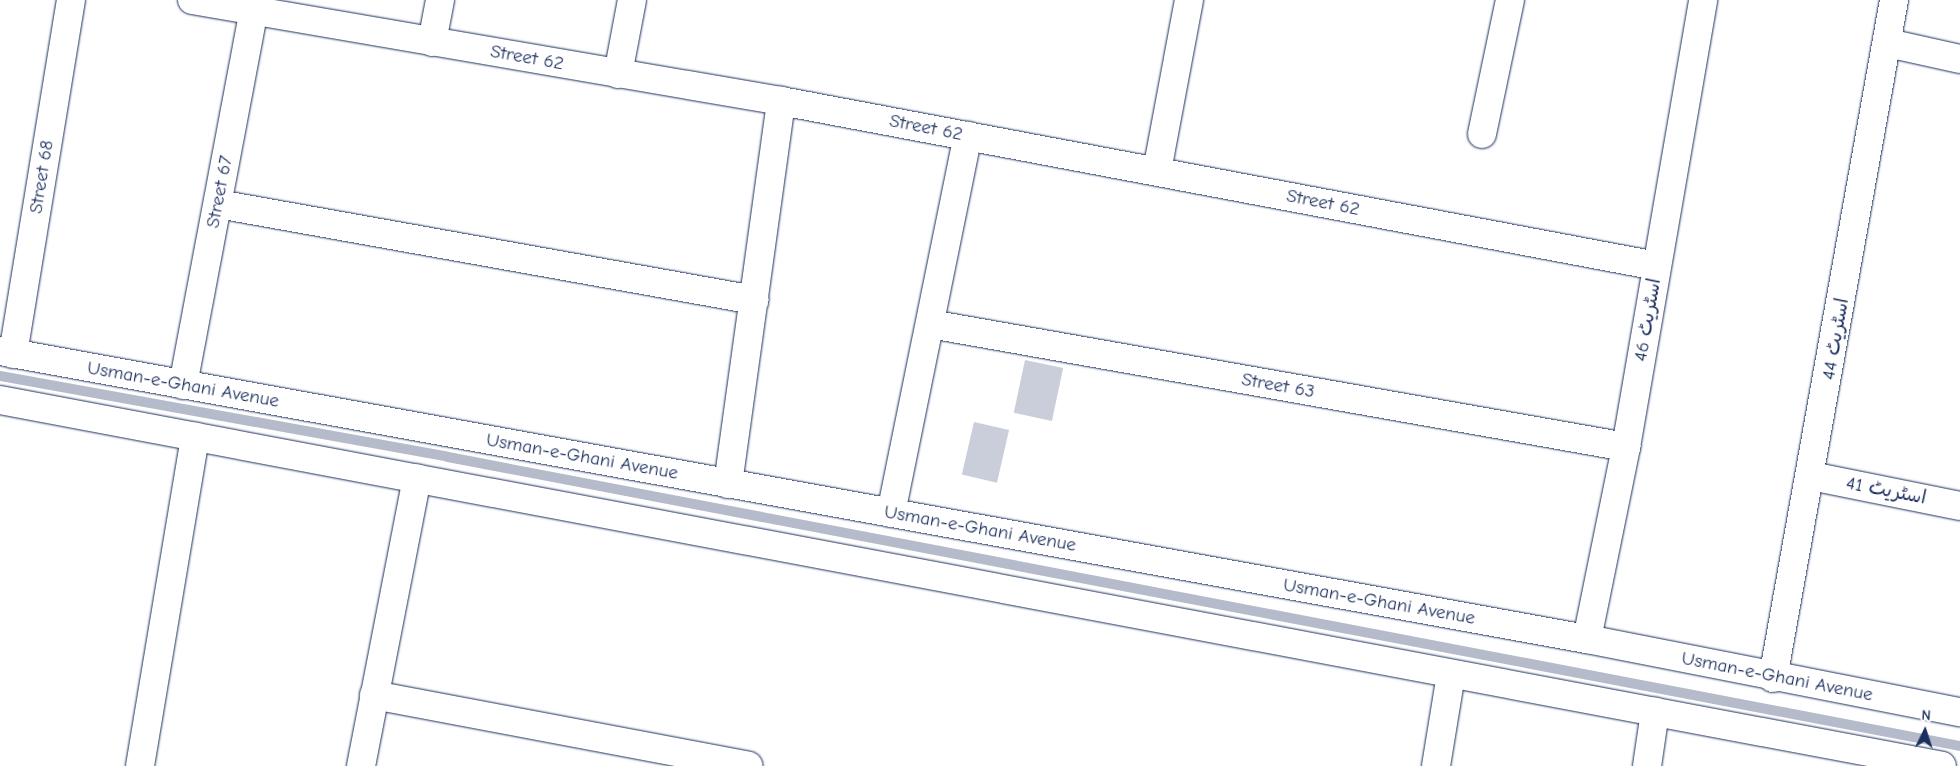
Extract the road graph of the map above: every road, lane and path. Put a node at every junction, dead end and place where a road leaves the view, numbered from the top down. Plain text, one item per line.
1 (71, 0) edge
2 (192, 0) edge
3 (440, 0) edge
4 (632, 0) edge
5 (1189, 0) edge
6 (1510, 0) edge
7 (1703, 0) edge
8 (1894, 0) edge
9 (255, 6) edge
10 (432, 42) junction
11 (1888, 43) junction
12 (1960, 59) edge
13 (618, 74) junction
14 (781, 101) junction
15 (1482, 134) dead end
16 (968, 136) junction
17 (1156, 171) junction
18 (218, 204) junction
19 (1657, 266) junction
20 (754, 300) junction
21 (930, 324) junction
22 (6, 352) edge
23 (183, 385) junction
24 (0, 400) edge
25 (195, 437) junction
26 (1626, 447) junction
27 (1811, 476) junction
28 (417, 478) junction
29 (728, 484) junction
30 (1960, 506) edge
31 (891, 513) junction
32 (1587, 639) junction
33 (1451, 674) junction
34 (1773, 678) junction
35 (374, 695) junction
36 (1655, 712) junction
37 (1960, 712) edge
38 (140, 766) edge
39 (361, 766) edge
40 (748, 766) edge
41 (1436, 766) edge
42 (1647, 766) edge
43 (1942, 766) edge

1 - 22 street, Street 68
2 - 9 street, Street 62
3 - 10 street
4 - 13 street
5 - 17 street
6 - 15 street
7 - 19 street, اسٹریٹ 46
8 - 11 street, اسٹریٹ 44
9 - 10 street, Street 62
9 - 18 street, Street 67
10 - 13 street, Street 62
11 - 12 street
11 - 27 street, اسٹریٹ 44
13 - 14 street, Street 62
14 - 16 street, Street 62
14 - 20 street
16 - 17 street, Street 62
16 - 21 street
17 - 19 street, Street 62
18 - 20 street
18 - 23 street, Street 67
19 - 26 street, اسٹریٹ 46
20 - 29 street
21 - 26 street, Street 63
21 - 31 street
22 - 23 street, Usman-e-Ghani Avenue
23 - 29 street, Usman-e-Ghani Avenue
24 - 25 street
25 - 28 street
25 - 38 street
26 - 32 street, اسٹریٹ 46
27 - 30 street, اسٹریٹ 41
27 - 34 street, اسٹریٹ 44
28 - 33 street
28 - 35 street
29 - 31 street, Usman-e-Ghani Avenue
31 - 32 street, Usman-e-Ghani Avenue
32 - 34 street, Usman-e-Ghani Avenue
33 - 36 street
33 - 41 street
34 - 37 street, Usman-e-Ghani Avenue
35 - 39 street
35 - 40 street
36 - 42 street
36 - 43 street

